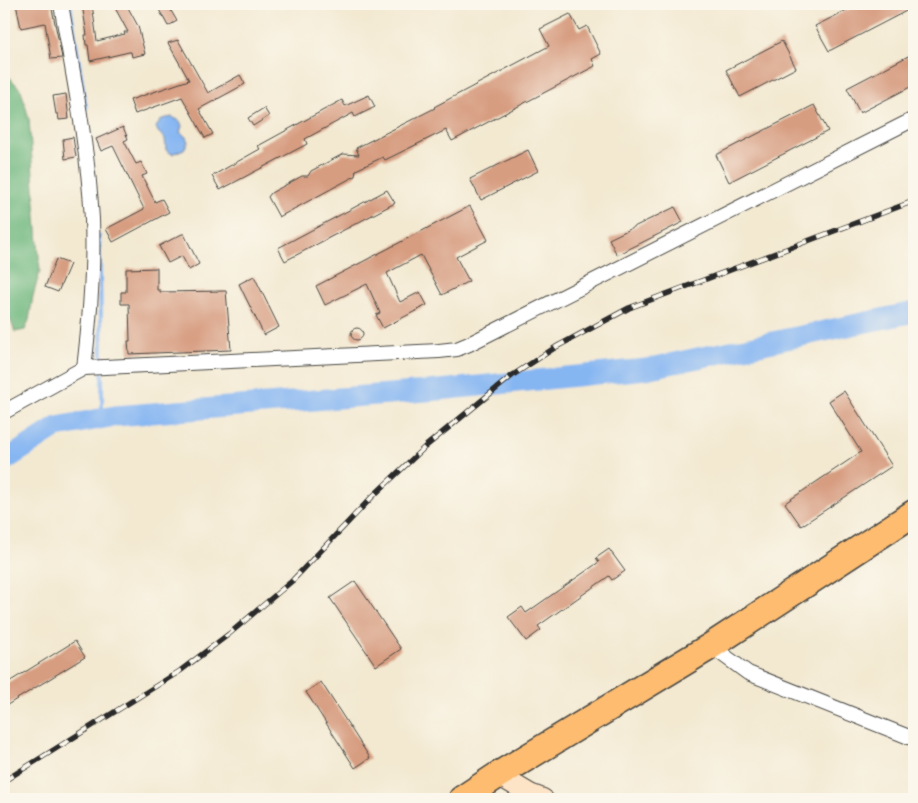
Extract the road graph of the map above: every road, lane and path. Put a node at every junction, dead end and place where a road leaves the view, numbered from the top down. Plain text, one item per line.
1 (61, 4) edge
2 (914, 119) edge
3 (84, 368) junction
4 (4, 412) edge
5 (914, 513) edge
6 (711, 646) junction
7 (914, 739) edge
8 (498, 775) junction
9 (462, 799) edge
10 (543, 799) edge

1 - 3 street
2 - 3 street
3 - 4 street
5 - 6 highway
6 - 7 street
6 - 8 highway
8 - 9 highway
8 - 10 main road

